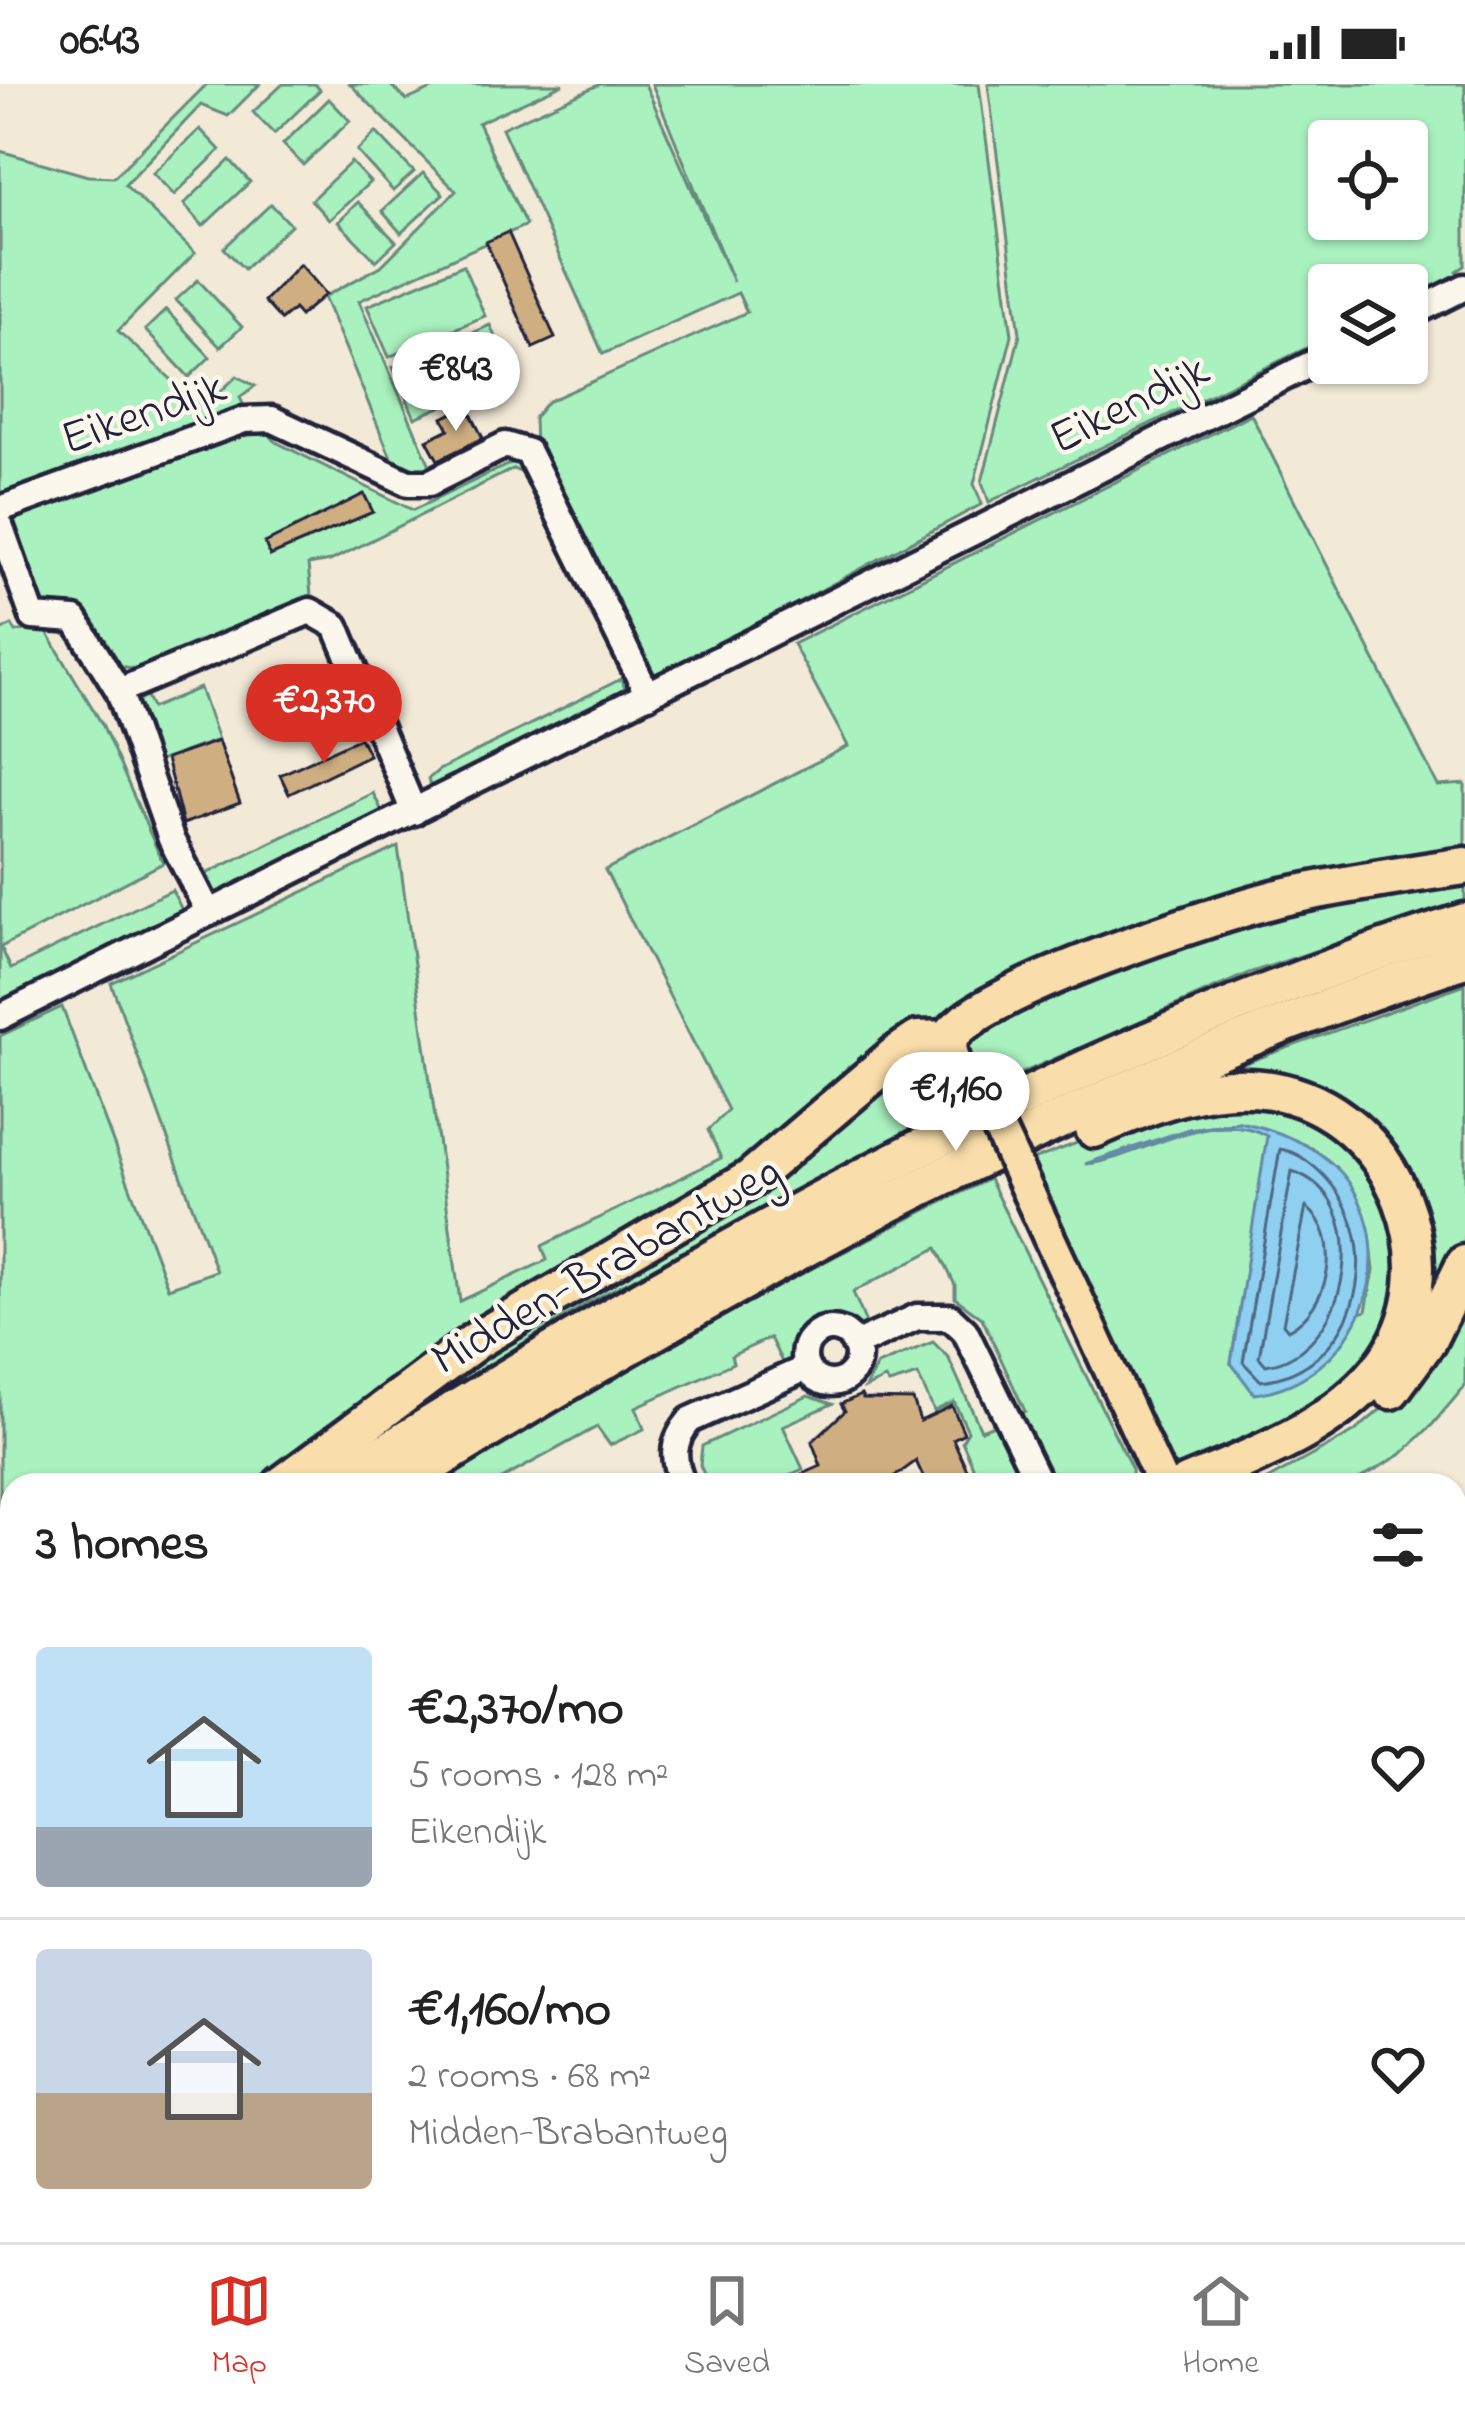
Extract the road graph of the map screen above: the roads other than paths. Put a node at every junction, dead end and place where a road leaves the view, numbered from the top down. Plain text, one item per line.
1 (1465, 287) edge
2 (1428, 306) edge
3 (1308, 365) edge
4 (0, 509) edge
5 (0, 525) edge
6 (119, 691) junction
7 (648, 695) junction
8 (414, 812) junction
9 (1465, 866) edge
10 (209, 913) junction
11 (1465, 922) edge
12 (1465, 959) edge
13 (0, 1017) edge
14 (949, 1039) junction
15 (927, 1183) junction
16 (1022, 1198) junction
17 (1465, 1264) edge
18 (855, 1345) junction
19 (806, 1368) junction
20 (298, 1473) edge
21 (353, 1473) edge
22 (418, 1473) edge
23 (679, 1473) edge
24 (1034, 1473) edge
25 (1140, 1473) edge
26 (1157, 1473) edge
27 (1210, 1473) edge
28 (1262, 1473) edge

1 - 2 street
3 - 7 street, Eikendijk
4 - 7 street, Eikendijk
5 - 6 street
6 - 8 street
6 - 10 street
7 - 8 street, Eikendijk
8 - 10 street, Eikendijk
9 - 14 highway
10 - 13 street, Eikendijk
11 - 21 highway, Midden-Brabantweg
12 - 15 highway, Midden-Brabantweg
14 - 16 main road, bridge
14 - 20 highway
15 - 22 highway, Midden-Brabantweg
15 - 27 highway
16 - 25 main road
16 - 26 main road
17 - 28 highway
18 - 19 street
18 - 19 street
18 - 24 street
19 - 23 street

